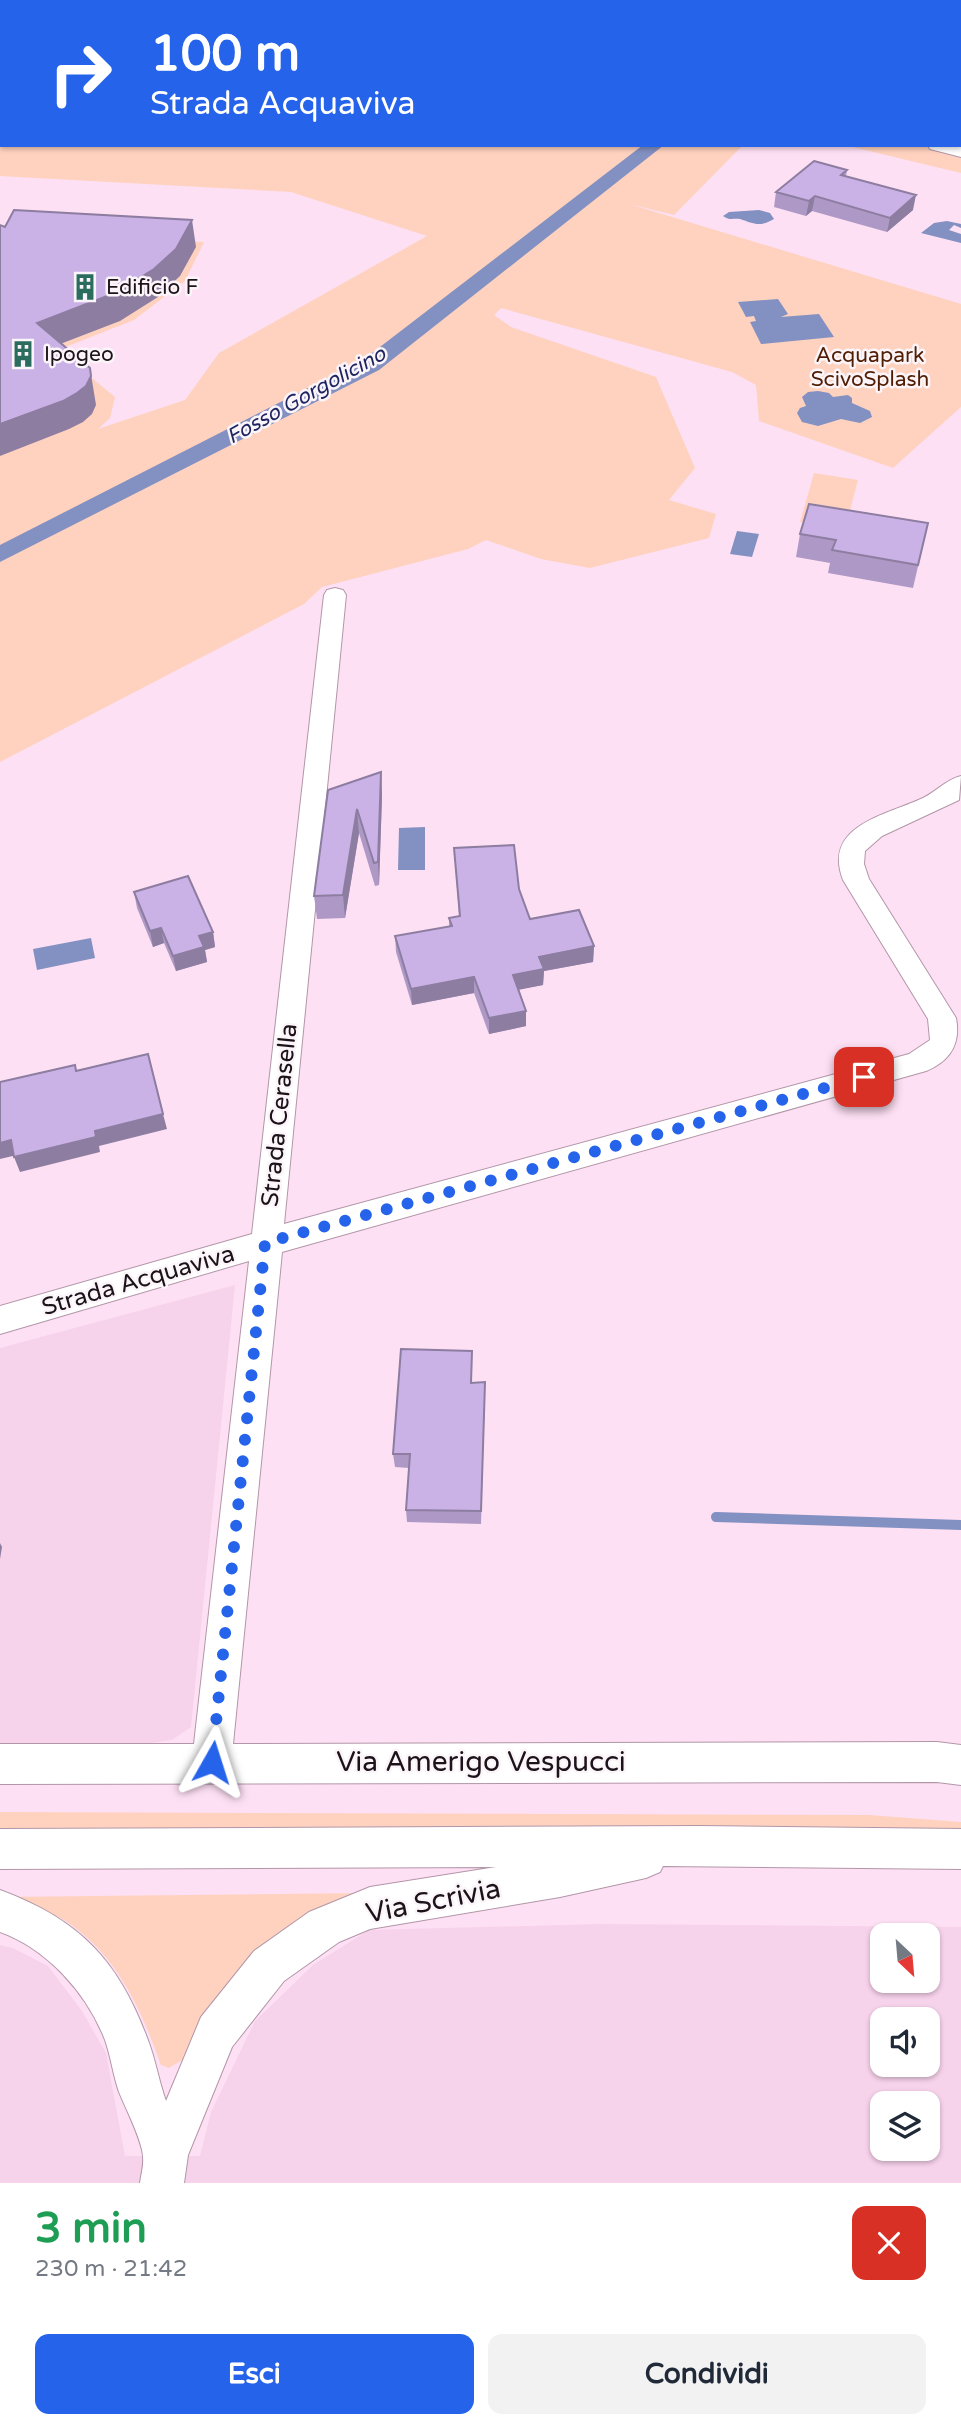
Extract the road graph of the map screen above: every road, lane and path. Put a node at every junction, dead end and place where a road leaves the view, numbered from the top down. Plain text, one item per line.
1 (943, 147) edge
2 (961, 152) edge
3 (335, 595) dead end
4 (961, 784) edge
5 (265, 1243) junction
6 (0, 1321) edge
7 (212, 1762) junction
8 (0, 1763) edge
9 (961, 1765) edge
10 (699, 1846) junction
11 (0, 1849) edge
12 (961, 1849) edge
13 (0, 1911) edge
14 (164, 2169) edge

1 - 2 street
3 - 5 street, Strada Cerasella
4 - 5 street, Strada Acquaviva
5 - 6 street, Strada Acquaviva
5 - 7 street, Strada Cerasella
7 - 8 street, Via Amerigo Vespucci
7 - 9 street, Via Amerigo Vespucci
10 - 11 street
10 - 12 street
10 - 14 street, Via Scrivia
13 - 14 street, Via Scrivia

